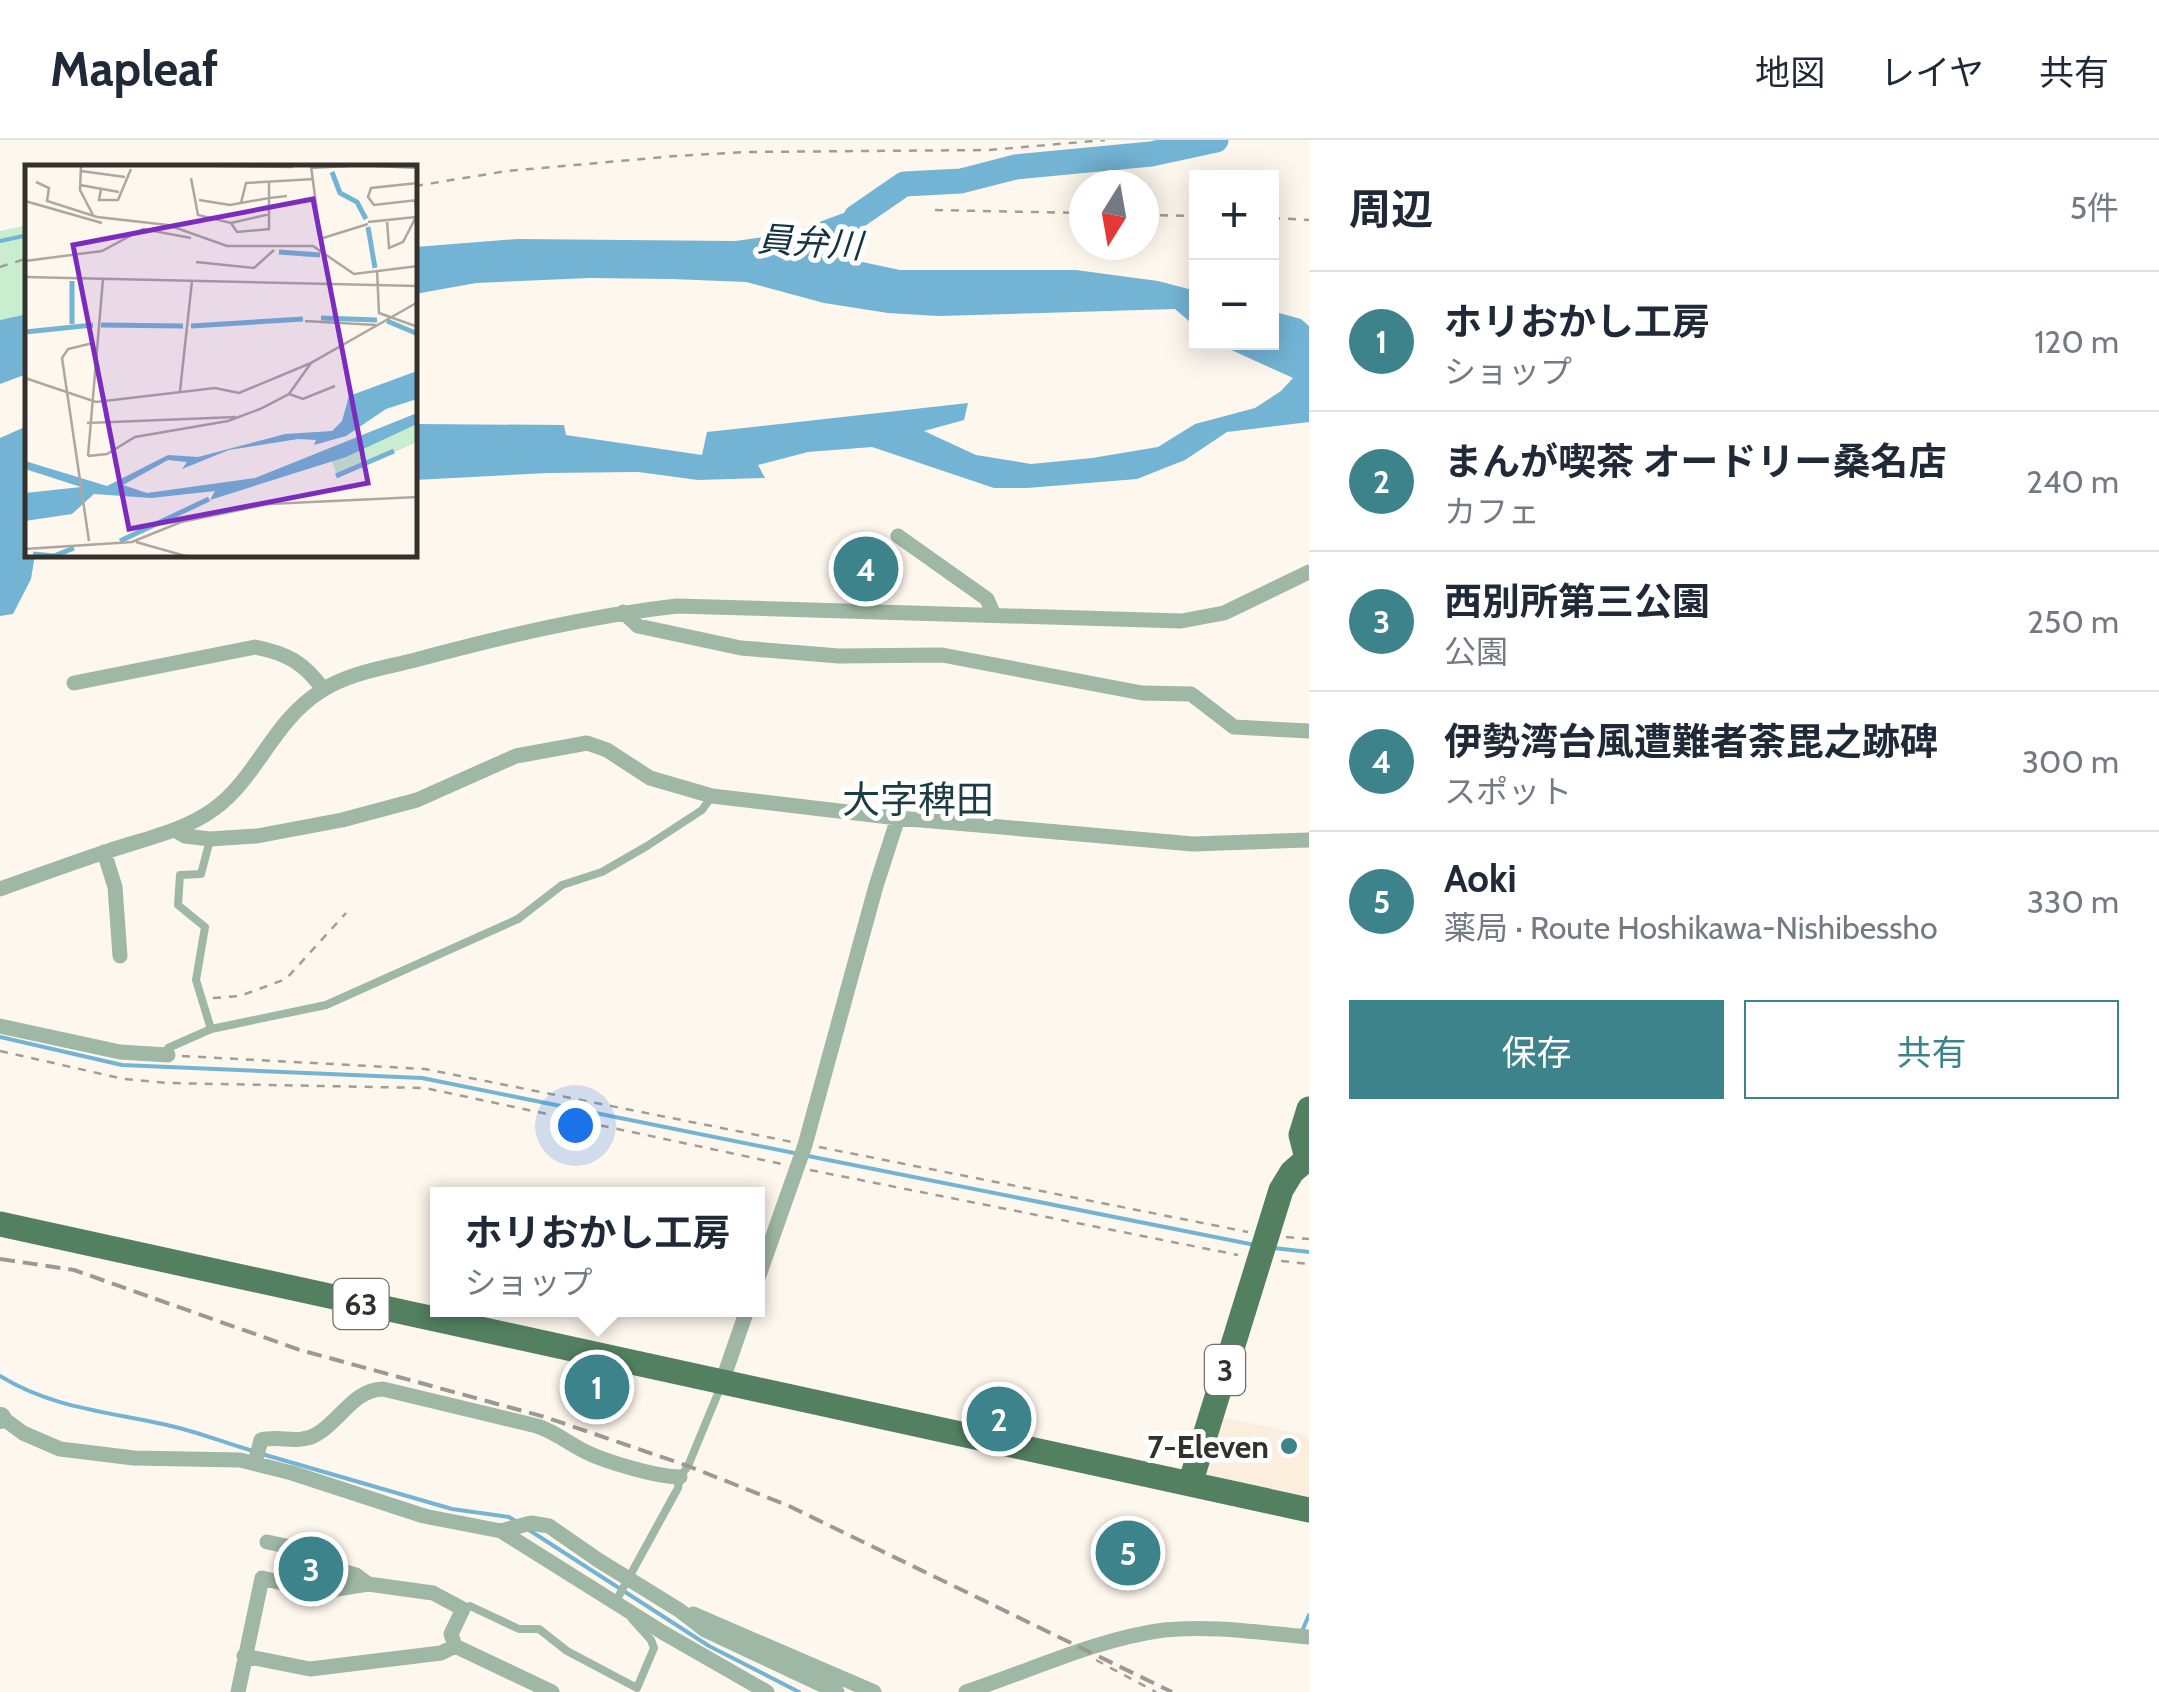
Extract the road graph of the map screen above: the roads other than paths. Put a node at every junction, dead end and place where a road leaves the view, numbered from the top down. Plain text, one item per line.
1 (898, 536) dead end
2 (1309, 572) edge
3 (622, 612) junction
4 (993, 613) junction
5 (74, 684) dead end
6 (323, 689) junction
7 (1309, 731) edge
8 (712, 796) junction
9 (898, 818) junction
10 (175, 830) junction
11 (210, 839) junction
12 (1309, 840) edge
13 (104, 852) junction
14 (0, 889) edge
15 (120, 956) dead end
16 (0, 1026) edge
17 (211, 1029) junction
18 (168, 1056) joint
19 (1309, 1109) edge
20 (1308, 1157) edge
21 (0, 1224) edge
22 (765, 1257) edge
23 (745, 1317) edge
24 (722, 1382) junction
25 (0, 1417) edge
26 (255, 1464) junction
27 (680, 1477) junction
28 (1190, 1484) junction
29 (1309, 1510) edge
30 (505, 1529) junction
31 (266, 1542) dead end
32 (368, 1584) junction
33 (623, 1594) junction
34 (460, 1608) junction
35 (680, 1610) junction
36 (1309, 1637) edge
37 (455, 1646) junction
38 (244, 1656) junction
39 (636, 1690) edge
40 (238, 1692) edge
41 (552, 1692) edge
42 (767, 1692) edge
43 (837, 1692) edge
44 (874, 1692) edge
45 (966, 1692) edge

1 - 4 street
2 - 4 street
3 - 4 street
3 - 6 street
3 - 7 street
5 - 6 street
6 - 10 street
8 - 9 street
8 - 11 street
8 - 17 lane
9 - 12 street
9 - 22 street
10 - 11 street
10 - 13 street
11 - 17 lane
13 - 14 street
13 - 15 street
16 - 18 street
17 - 18 lane
19 - 20 main road, 3
20 - 28 main road, 3
21 - 24 main road, 63
23 - 24 street
24 - 27 lane
24 - 28 main road, 63
25 - 26 street
26 - 27 street
26 - 30 street
27 - 33 lane
28 - 29 main road, 63
30 - 33 street
30 - 33 street
31 - 32 street
32 - 34 street
32 - 38 street
33 - 35 street
33 - 39 lane
33 - 42 street
34 - 37 street
34 - 39 lane
35 - 43 street
35 - 44 street
36 - 45 street
37 - 38 street
37 - 41 street
38 - 40 street

